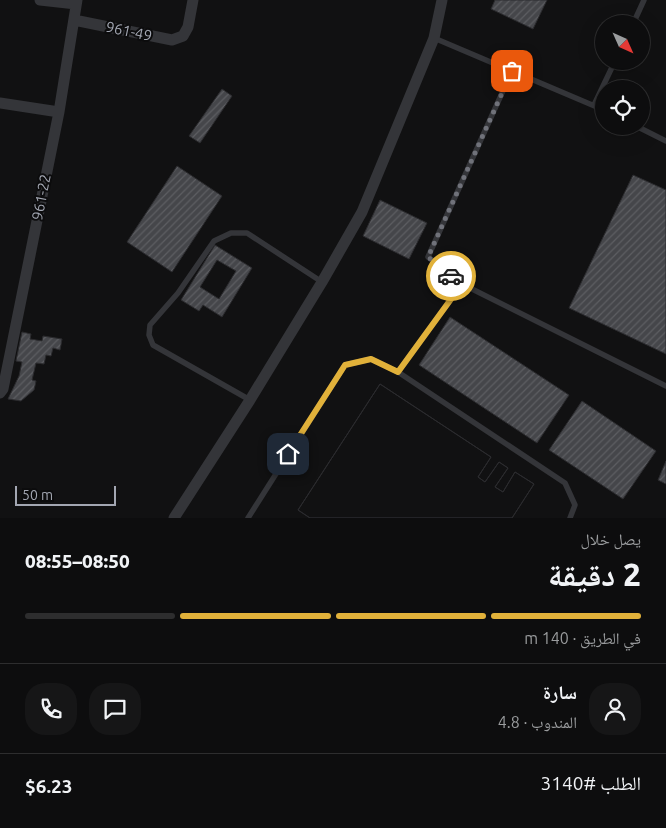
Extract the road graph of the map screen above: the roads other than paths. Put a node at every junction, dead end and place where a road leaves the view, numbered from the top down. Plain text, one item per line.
1 (40, 0) edge
2 (193, 0) edge
3 (442, 0) edge
4 (644, 0) edge
5 (76, 2) edge
6 (637, 15) edge
7 (74, 20) junction
8 (434, 38) junction
9 (611, 70) edge
10 (512, 71) junction
11 (0, 103) edge
12 (594, 105) joint
13 (58, 112) junction
14 (650, 133) edge
15 (666, 142) edge
16 (322, 282) junction
17 (462, 284) junction
18 (398, 372) junction
19 (666, 386) edge
20 (0, 393) edge
21 (250, 400) junction
22 (178, 517) edge
23 (248, 518) edge
24 (570, 518) edge

1 - 5 street
2 - 7 street, 961-49
3 - 8 street
4 - 6 lane
5 - 7 street, 961-22
7 - 13 street, 961-22
8 - 10 lane
8 - 16 street
9 - 12 lane
10 - 12 lane
10 - 17 lane
11 - 13 street
13 - 20 street, 961-22
14 - 15 lane
16 - 21 street
16 - 21 lane
17 - 18 lane
17 - 19 lane
18 - 23 lane
18 - 24 lane
21 - 22 street

